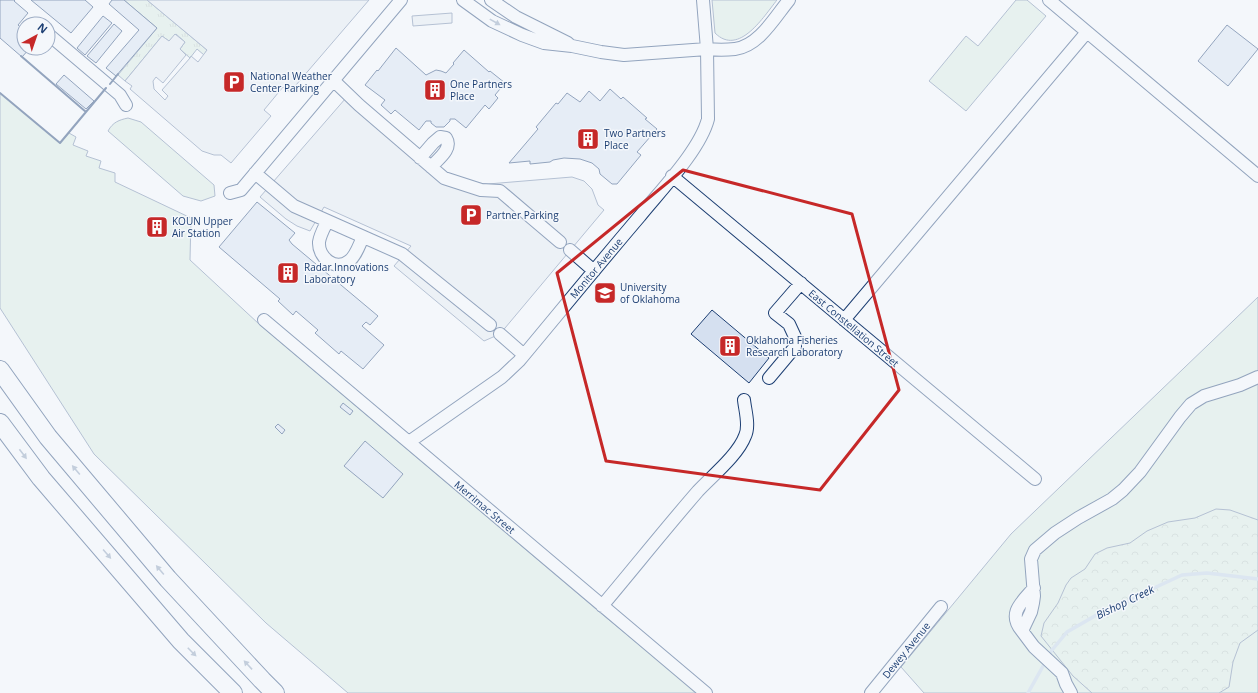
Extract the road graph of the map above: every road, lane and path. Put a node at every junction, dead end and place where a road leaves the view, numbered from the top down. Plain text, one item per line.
1 (401, 0) edge
2 (463, 0) edge
3 (484, 0) edge
4 (492, 0) edge
5 (703, 0) edge
6 (789, 0) edge
7 (1050, 0) edge
8 (476, 10) junction
9 (1087, 32) junction
10 (56, 41) edge
11 (572, 46) junction
12 (707, 49) junction
13 (333, 80) junction
14 (126, 106) dead end
15 (420, 158) junction
16 (431, 168) junction
17 (255, 173) junction
18 (672, 176) junction
19 (1258, 176) edge
20 (230, 193) dead end
21 (327, 222) junction
22 (363, 237) junction
23 (560, 242) dead end
24 (570, 250) dead end
25 (594, 271) junction
26 (801, 283) junction
27 (264, 320) dead end
28 (844, 320) junction
29 (490, 325) dead end
30 (500, 334) dead end
31 (524, 355) junction
32 (0, 370) edge
33 (1258, 377) edge
34 (769, 378) dead end
35 (744, 400) dead end
36 (0, 423) edge
37 (409, 442) junction
38 (1036, 479) dead end
39 (602, 606) junction
40 (941, 607) dead end
41 (233, 693) edge
42 (275, 693) edge
43 (706, 693) edge
44 (871, 693) edge
45 (1071, 693) edge

1 - 13 street
2 - 8 street
3 - 8 street
4 - 11 street
5 - 12 street, Monitor Avenue
6 - 12 street
7 - 9 street
8 -> 11 street
9 - 19 street
9 - 28 street
10 - 14 street
11 - 12 street
12 - 18 street, Monitor Avenue
13 - 15 street
13 - 17 street
15 - 16 street
15 - 16 street
16 - 23 street
17 - 20 street
17 - 21 street
18 - 25 street, Monitor Avenue
18 - 26 street, East Constellation Street
21 - 22 street
21 - 22 street
22 - 29 street
24 - 25 street
25 - 31 street, Monitor Avenue
26 - 28 street, East Constellation Street
26 - 34 street
27 - 37 street, Merrimac Street
28 - 38 street, East Constellation Street
30 - 31 street
31 - 37 street, Monitor Avenue
42 -> 32 highway
33 - 45 street
35 - 39 street
36 -> 41 highway
37 - 39 street, Merrimac Street
39 - 43 street, Merrimac Street
40 - 44 street, Dewey Avenue

